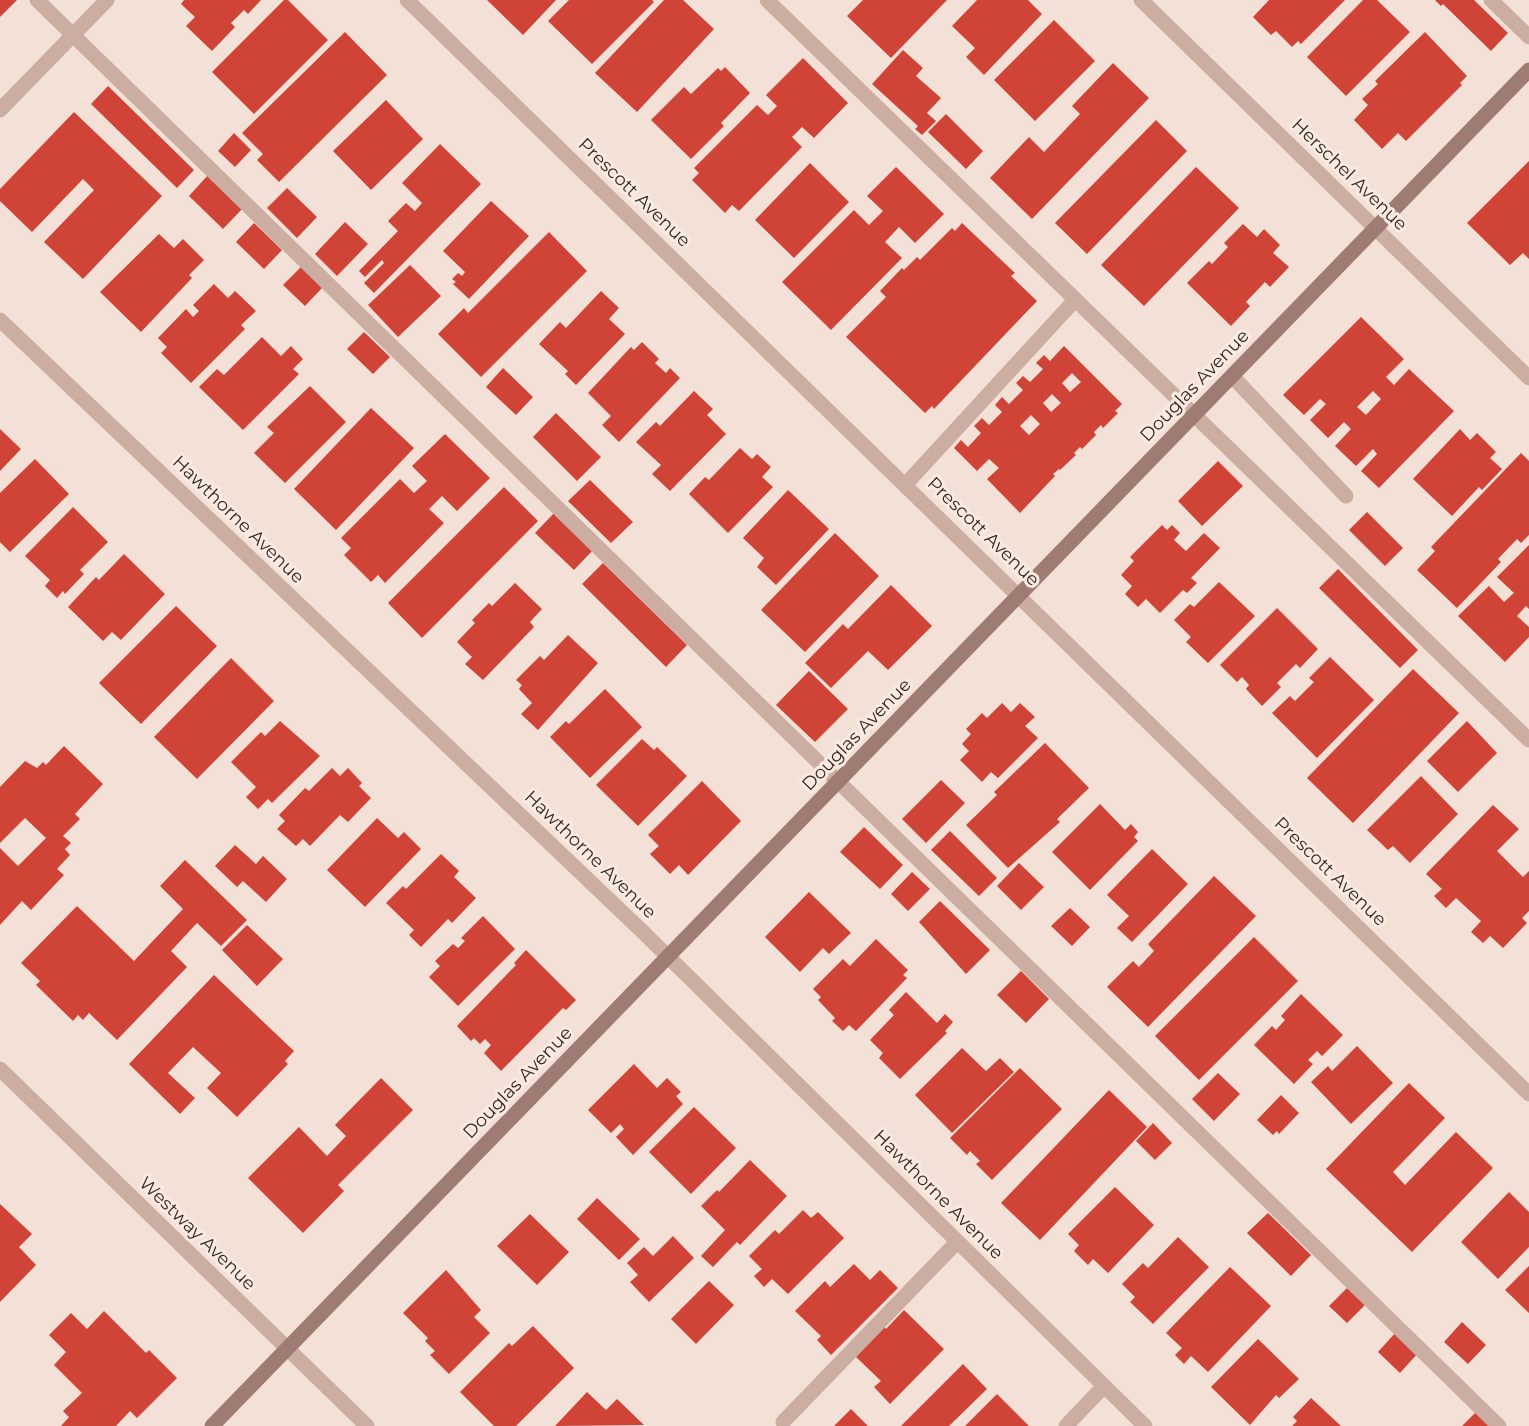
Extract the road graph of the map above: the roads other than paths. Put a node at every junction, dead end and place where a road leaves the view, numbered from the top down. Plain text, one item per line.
1 (36, 0) edge
2 (107, 0) edge
3 (407, 0) edge
4 (767, 0) edge
5 (1141, 0) edge
6 (1491, 0) edge
7 (72, 36) junction
8 (1529, 37) edge
9 (1529, 70) edge
10 (0, 110) edge
11 (1376, 228) junction
12 (1074, 301) junction
13 (0, 320) edge
14 (1232, 376) junction
15 (1529, 378) edge
16 (1194, 415) junction
17 (906, 484) junction
18 (1346, 496) dead end
19 (1020, 595) junction
20 (1529, 740) edge
21 (838, 782) junction
22 (668, 957) junction
23 (0, 1069) edge
24 (1529, 1094) edge
25 (957, 1242) junction
26 (287, 1349) junction
27 (1104, 1386) junction
28 (783, 1422) dead end
29 (212, 1426) edge
30 (367, 1426) edge
31 (1066, 1426) edge
32 (1145, 1426) edge
33 (1499, 1426) edge

1 - 7 street
2 - 7 street
3 - 17 street, Prescott Avenue
4 - 12 street
5 - 11 street, Herschel Avenue
6 - 8 street
7 - 10 street
7 - 21 street
9 - 11 street, Douglas Avenue
11 - 14 street, Douglas Avenue
11 - 15 street, Herschel Avenue
12 - 16 street
12 - 17 street
13 - 22 street, Hawthorne Avenue
14 - 16 street, Douglas Avenue
14 - 18 street
16 - 19 street, Douglas Avenue
16 - 20 street
17 - 19 street, Prescott Avenue
19 - 21 street, Douglas Avenue
19 - 24 street, Prescott Avenue
21 - 22 street, Douglas Avenue
21 - 33 street
22 - 25 street, Hawthorne Avenue
22 - 26 street, Douglas Avenue
23 - 26 street, Westway Avenue
25 - 27 street, Hawthorne Avenue
25 - 28 street
26 - 29 street, Douglas Avenue
26 - 30 street, Westway Avenue
27 - 31 street
27 - 32 street, Hawthorne Avenue

